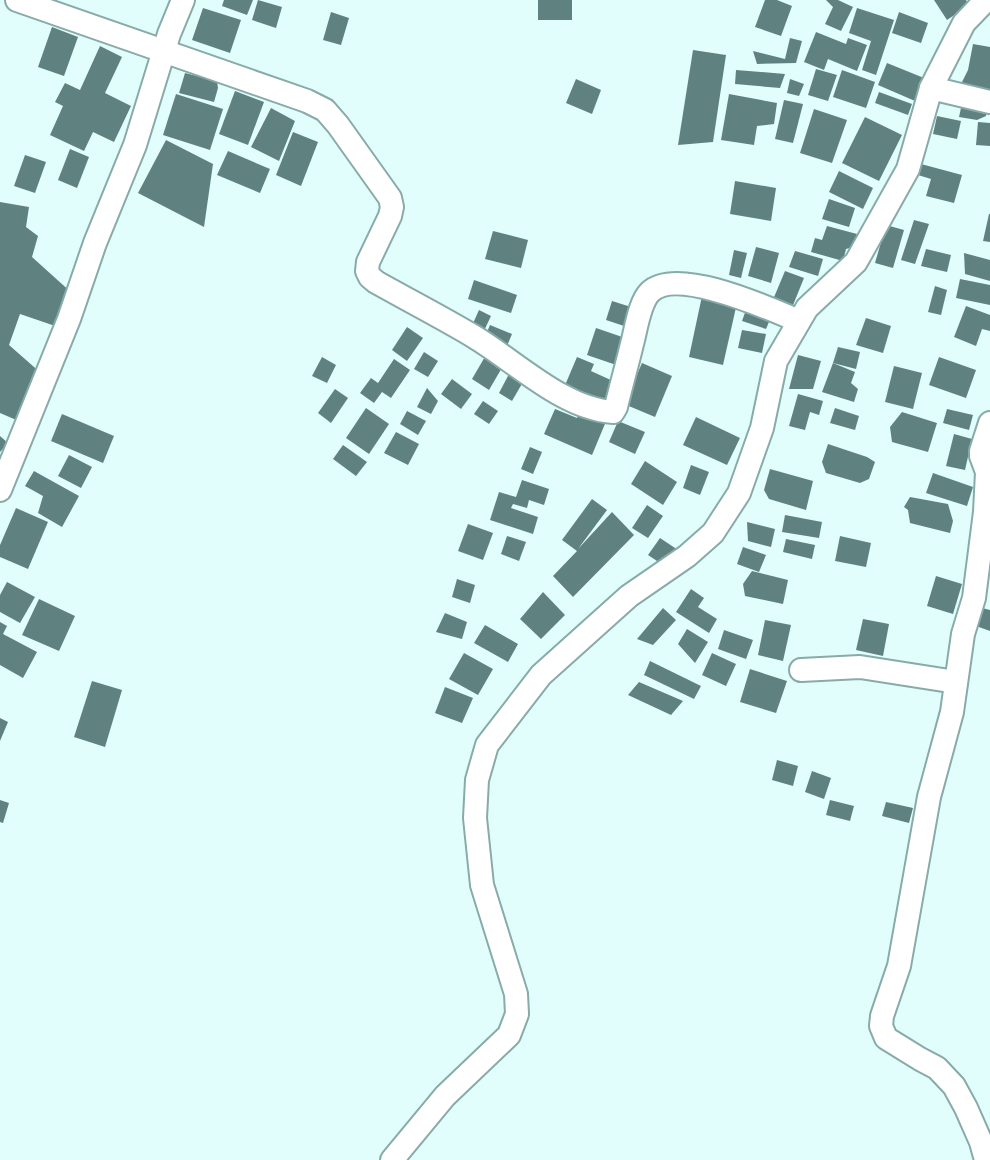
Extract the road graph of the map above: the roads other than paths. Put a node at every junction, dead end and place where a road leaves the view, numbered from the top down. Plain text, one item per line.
1 (17, 0) edge
2 (183, 0) edge
3 (986, 0) edge
4 (164, 52) junction
5 (931, 88) junction
6 (990, 102) edge
7 (799, 321) junction
8 (990, 423) edge
9 (0, 490) edge
10 (801, 670) dead end
11 (956, 682) junction
12 (392, 1160) edge
13 (986, 1160) edge

1 - 4 street
2 - 4 street
3 - 5 street
4 - 7 street
4 - 9 street
5 - 6 street
5 - 7 street
7 - 12 street
8 - 11 street
10 - 11 street
11 - 13 street

